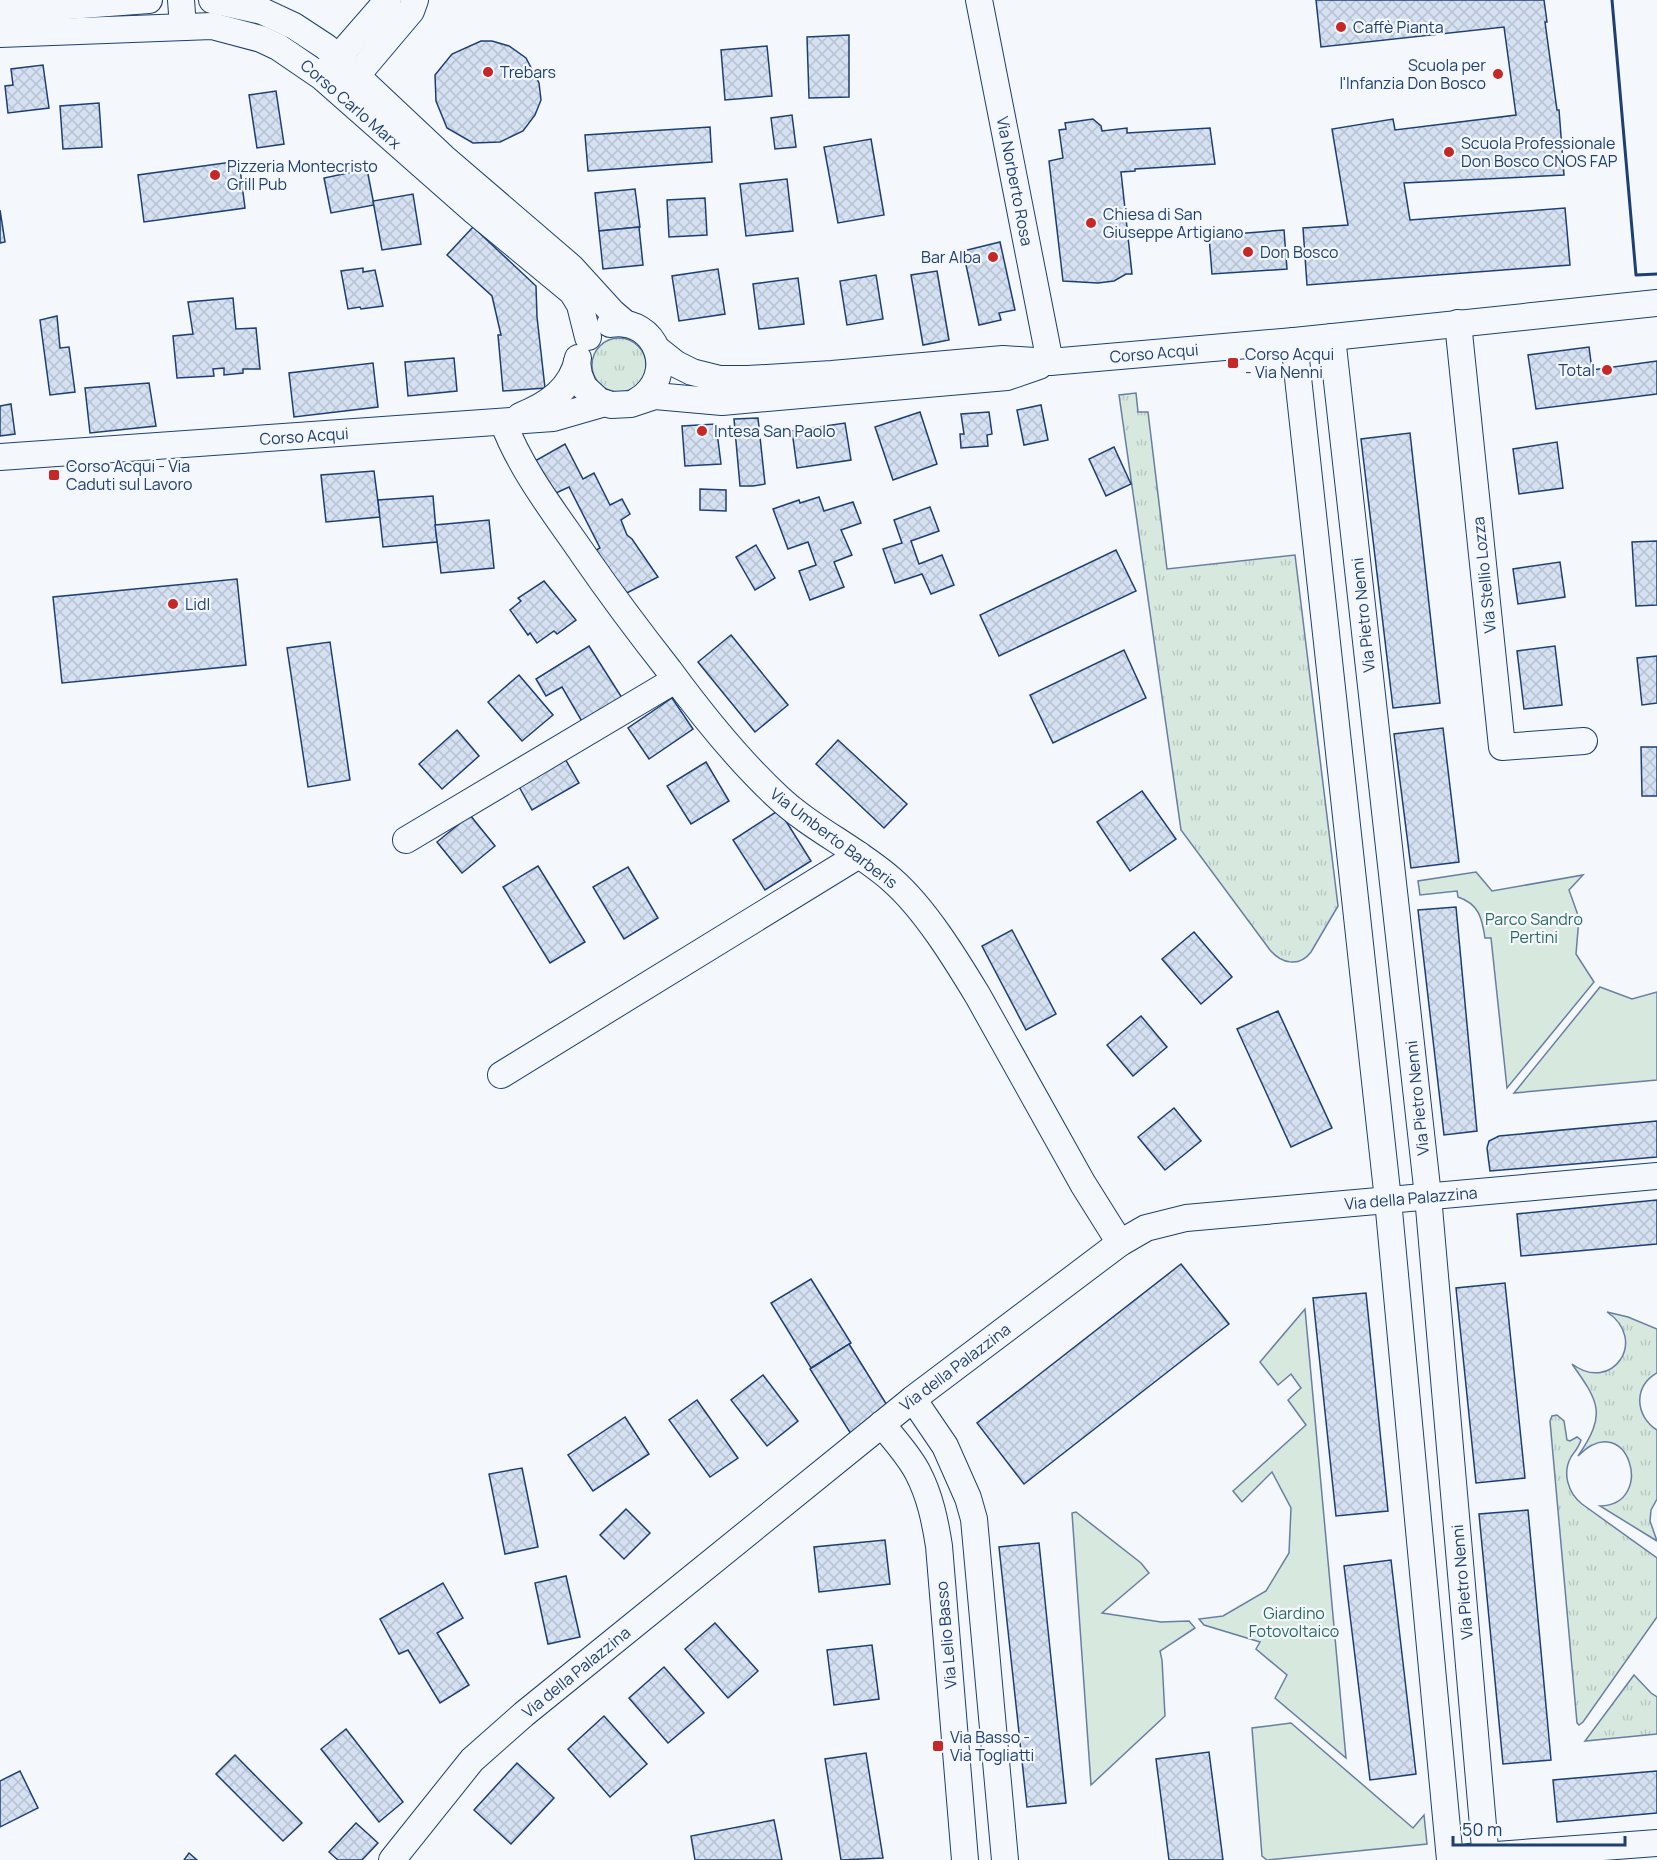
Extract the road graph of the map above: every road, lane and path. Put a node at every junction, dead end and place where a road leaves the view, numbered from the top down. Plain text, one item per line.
1 (149, 0) edge
2 (181, 0) edge
3 (212, 0) edge
4 (388, 0) edge
5 (415, 0) edge
6 (979, 0) edge
7 (0, 11) edge
8 (183, 27) junction
9 (0, 34) edge
10 (338, 57) junction
11 (357, 75) junction
12 (322, 76) junction
13 (1657, 303) edge
14 (1458, 323) junction
15 (626, 324) junction
16 (588, 337) junction
17 (1332, 337) junction
18 (1294, 341) junction
19 (657, 350) junction
20 (578, 362) junction
21 (1050, 362) junction
22 (637, 401) junction
23 (605, 403) junction
24 (503, 422) junction
25 (0, 457) edge
26 (675, 680) junction
27 (1584, 741) dead end
28 (406, 840) dead end
29 (859, 855) junction
30 (501, 1075) dead end
31 (1657, 1176) edge
32 (1428, 1196) junction
33 (1388, 1200) junction
34 (1120, 1243) junction
35 (913, 1399) junction
36 (882, 1424) junction
37 (1657, 1843) edge
38 (1486, 1858) edge
39 (1450, 1859) edge
40 (392, 1860) edge
41 (966, 1860) edge
42 (1005, 1860) edge

1 - 7 street
2 - 8 street
3 - 10 street, Corso Carlo Marx
4 - 10 street
5 - 11 street
6 - 21 street, Via Norberto Rosa
8 - 9 street, Corso Carlo Marx
8 - 12 street, Corso Carlo Marx
10 - 11 street, Corso Carlo Marx
10 - 12 street
11 - 15 street, Corso Carlo Marx
12 - 16 street, Corso Carlo Marx
13 - 14 street, Corso Acqui
14 - 17 street, Corso Acqui
14 - 27 street, Via Stellio Lozza
15 - 16 street
15 - 19 street
16 - 20 street
17 - 18 street, Corso Acqui
17 - 32 street, Via Pietro Nenni
18 - 21 street, Corso Acqui
18 - 33 street
19 - 21 street, Corso Acqui
19 - 22 street
20 - 23 street
20 - 24 street
21 - 22 street
22 - 23 street
23 - 24 street, Corso Acqui
24 - 25 street, Corso Acqui
24 - 26 street, Via Umberto Barberis
26 - 28 street
26 - 29 street, Via Umberto Barberis
29 - 30 street
29 - 34 street, Via Umberto Barberis
31 - 32 street, Via della Palazzina
32 - 33 street, Via della Palazzina
32 - 38 street, Via Pietro Nenni
33 - 34 street, Via della Palazzina
33 - 39 street
34 - 35 street, Via della Palazzina
35 - 36 street, Via della Palazzina
35 - 42 street
36 - 40 street, Via della Palazzina
36 - 41 street, Via Lelio Basso
37 - 38 street
38 - 39 street

